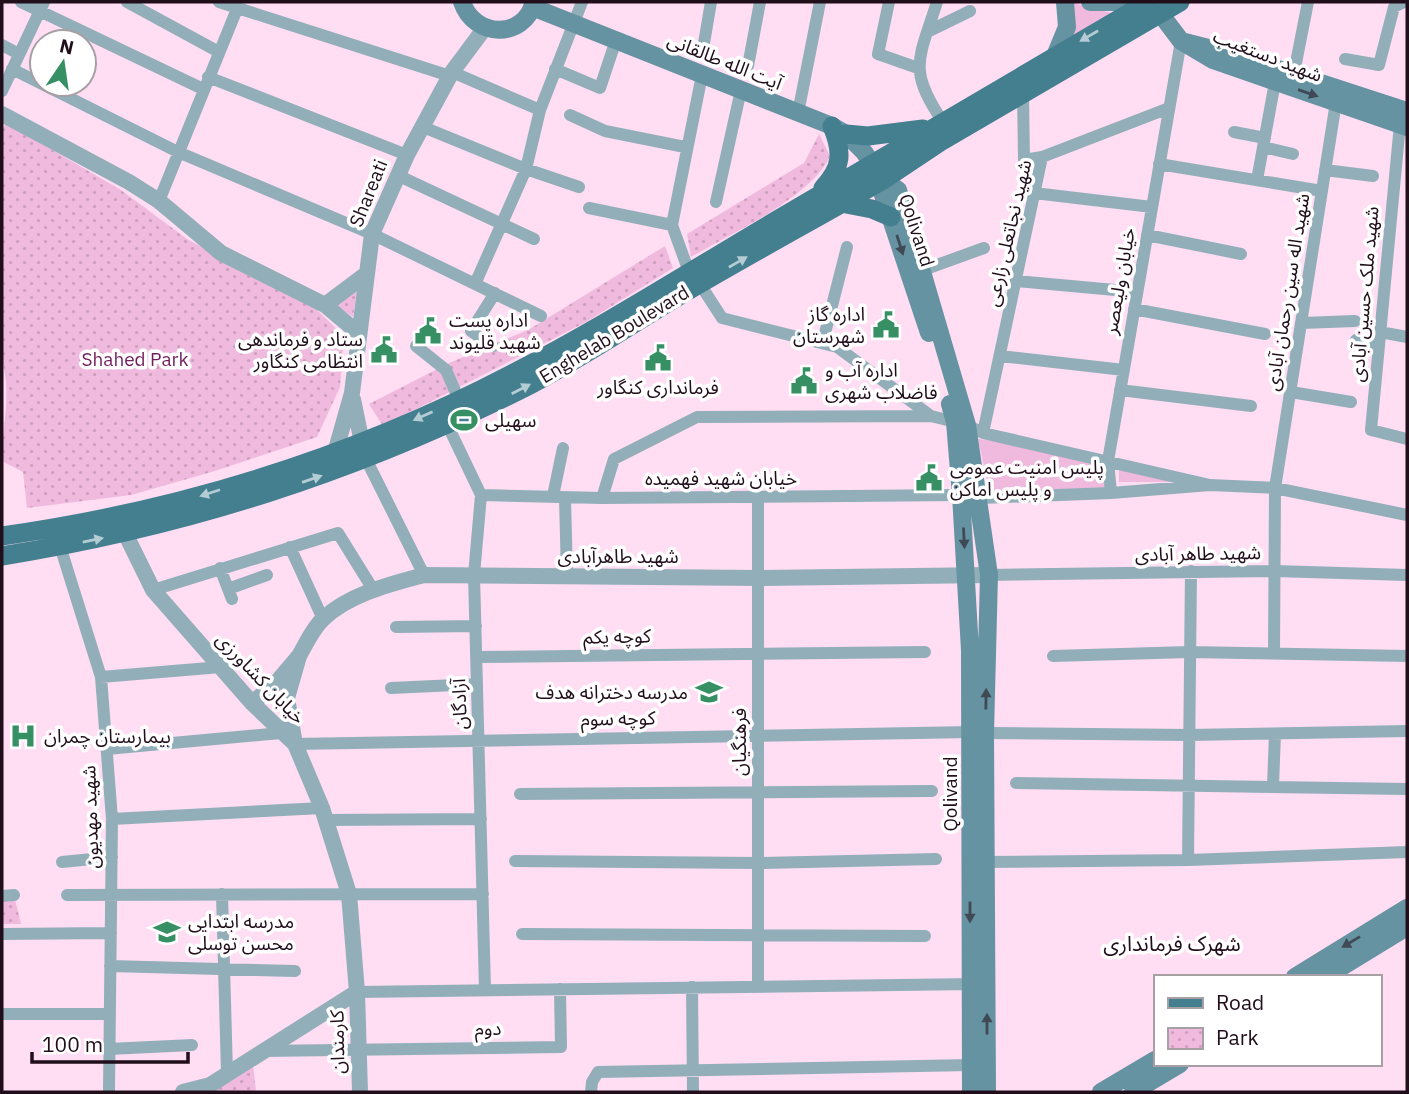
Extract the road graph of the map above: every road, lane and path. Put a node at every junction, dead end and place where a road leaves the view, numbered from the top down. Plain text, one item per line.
1 (21, 2) edge
2 (127, 2) edge
3 (219, 2) edge
4 (461, 2) edge
5 (582, 2) edge
6 (711, 2) edge
7 (760, 2) edge
8 (820, 2) edge
9 (889, 2) edge
10 (937, 2) edge
11 (1065, 2) edge
12 (1090, 2) edge
13 (1131, 2) edge
14 (1180, 2) edge
15 (1307, 2) edge
16 (1404, 2) edge
17 (533, 4) edge
18 (42, 6) edge
19 (1153, 6) edge
20 (237, 9) junction
21 (970, 11) dead end
22 (572, 23) junction
23 (484, 29) junction
24 (927, 32) junction
25 (616, 40) junction
26 (1181, 41) junction
27 (2, 45) edge
28 (219, 52) junction
29 (19, 54) junction
30 (702, 55) dead end
31 (1055, 56) junction
32 (1345, 59) dead end
33 (748, 66) dead end
34 (918, 68) junction
35 (12, 69) junction
36 (555, 69) junction
37 (1294, 73) junction
38 (451, 74) junction
39 (702, 75) junction
40 (1275, 82) junction
41 (206, 83) junction
42 (741, 90) junction
43 (2, 91) edge
44 (1023, 93) junction
45 (1336, 102) junction
46 (1169, 108) junction
47 (540, 110) junction
48 (798, 113) junction
49 (2, 114) edge
50 (570, 115) dead end
51 (1405, 121) edge
52 (940, 124) junction
53 (423, 127) junction
54 (839, 130) junction
55 (1234, 132) dead end
56 (1264, 142) junction
57 (685, 147) junction
58 (177, 152) junction
59 (1293, 154) dead end
60 (407, 155) junction
61 (1042, 157) junction
62 (1159, 164) junction
63 (526, 169) junction
64 (1325, 170) junction
65 (877, 172) junction
66 (397, 175) junction
67 (1373, 176) dead end
68 (1257, 180) junction
69 (579, 187) dead end
70 (1322, 191) junction
71 (1034, 193) junction
72 (813, 200) junction
73 (159, 201) junction
74 (716, 202) dead end
75 (841, 203) junction
76 (1152, 207) junction
77 (589, 208) dead end
78 (891, 217) junction
79 (502, 225) junction
80 (672, 225) junction
81 (372, 234) junction
82 (1147, 235) junction
83 (534, 239) dead end
84 (848, 247) dead end
85 (984, 248) dead end
86 (1241, 254) dead end
87 (923, 270) junction
88 (365, 275) junction
89 (694, 278) junction
90 (1016, 281) junction
91 (475, 284) junction
92 (1137, 292) junction
93 (495, 293) junction
94 (325, 305) junction
95 (1134, 309) junction
96 (541, 316) dead end
97 (1355, 321) dead end
98 (1301, 323) junction
99 (357, 332) junction
100 (1265, 334) dead end
101 (1407, 337) edge
102 (1380, 339) junction
103 (1356, 340) dead end
104 (823, 341) junction
105 (416, 346) dead end
106 (493, 346) dead end
107 (1000, 356) junction
108 (1124, 370) junction
109 (1120, 390) junction
110 (1291, 392) junction
111 (352, 393) junction
112 (459, 400) junction
113 (1351, 402) dead end
114 (1251, 406) dead end
115 (931, 416) junction
116 (447, 424) junction
117 (969, 427) junction
118 (1407, 439) edge
119 (563, 448) dead end
120 (364, 451) junction
121 (338, 461) junction
122 (1108, 461) junction
123 (1210, 485) junction
124 (1275, 488) junction
125 (1111, 493) junction
126 (481, 495) junction
127 (961, 495) junction
128 (559, 497) junction
129 (758, 497) junction
130 (603, 498) junction
131 (980, 498) junction
132 (1407, 515) edge
133 (125, 533) junction
134 (2, 536) edge
135 (60, 546) junction
136 (290, 547) junction
137 (2, 556) edge
138 (220, 568) junction
139 (1191, 571) junction
140 (1275, 571) junction
141 (267, 575) dead end
142 (424, 575) junction
143 (474, 575) junction
144 (989, 575) junction
145 (1407, 575) edge
146 (966, 576) junction
147 (567, 578) junction
148 (758, 578) junction
149 (153, 590) junction
150 (374, 591) junction
151 (323, 619) junction
152 (476, 626) junction
153 (396, 627) dead end
154 (1189, 652) junction
155 (925, 653) dead end
156 (1274, 653) junction
157 (758, 654) junction
158 (299, 656) junction
159 (1053, 656) dead end
160 (1407, 656) edge
161 (477, 657) junction
162 (221, 667) junction
163 (101, 677) junction
164 (477, 684) junction
165 (391, 688) dead end
166 (252, 703) junction
167 (1407, 731) edge
168 (281, 733) junction
169 (978, 733) junction
170 (758, 734) junction
171 (1275, 734) junction
172 (1189, 735) junction
173 (479, 739) junction
174 (295, 744) junction
175 (107, 749) junction
176 (1016, 783) dead end
177 (1189, 783) junction
178 (1273, 786) junction
179 (1407, 789) edge
180 (932, 791) dead end
181 (758, 792) junction
182 (520, 794) dead end
183 (324, 814) junction
184 (112, 819) junction
185 (481, 819) junction
186 (1407, 852) edge
187 (112, 858) junction
188 (936, 859) dead end
189 (1188, 860) junction
190 (515, 861) dead end
191 (62, 862) dead end
192 (978, 862) junction
193 (758, 863) junction
194 (111, 894) junction
195 (222, 894) junction
196 (349, 894) junction
197 (483, 894) junction
198 (67, 895) dead end
199 (1407, 908) edge
200 (1407, 927) edge
201 (111, 933) junction
202 (2, 934) edge
203 (522, 934) dead end
204 (758, 936) junction
205 (925, 936) dead end
206 (110, 966) junction
207 (224, 971) junction
208 (295, 971) dead end
209 (1298, 975) edge
210 (1328, 975) edge
211 (979, 984) junction
212 (692, 987) junction
213 (758, 987) junction
214 (560, 989) junction
215 (485, 990) junction
216 (357, 992) junction
217 (2, 1014) edge
218 (110, 1014) junction
219 (192, 1045) dead end
220 (109, 1049) junction
221 (359, 1049) junction
222 (260, 1051) junction
223 (1154, 1061) edge
224 (971, 1065) junction
225 (1177, 1066) edge
226 (693, 1068) junction
227 (228, 1073) junction
228 (109, 1092) edge
229 (183, 1092) edge
230 (360, 1092) edge
231 (591, 1092) edge
232 (693, 1092) edge
233 (971, 1092) edge
234 (987, 1092) edge
235 (1101, 1092) edge
236 (1133, 1092) edge

1 - 18 street
2 - 28 street
3 - 20 street
4 - 23 main road
5 - 22 street
6 - 30 street
7 - 33 street
8 - 48 street
9 - 34 street
10 - 24 street
11 - 31 main road
12 - 13 main road
14 - 19 main road, Enghelab Boulevard
15 - 37 street
16 - 32 street
17 - 22 main road, آیت الله طالقانی
17 - 23 main road
18 - 29 street
18 - 41 street
19 - 26 main road
19 -> 31 main road, Enghelab Boulevard
19 - 44 main road, Enghelab Boulevard
20 - 28 street
20 - 38 street
21 - 24 street
22 - 25 main road, آیت الله طالقانی
22 - 36 street
23 - 38 street, Shareati
24 - 34 street
25 - 36 street
25 - 39 main road, آیت الله طالقانی
26 - 37 main road, شهید دستغیب
26 - 40 main road, شهید دستغیب
26 - 46 street
27 - 29 street
28 - 41 street
29 - 35 street
31 - 52 main road, Enghelab Boulevard
34 - 52 street
35 - 43 street
35 - 58 street
36 - 47 street
37 - 51 main road, شهید دستغیب
38 - 47 street
38 - 53 street, Shareati
39 - 42 main road, آیت الله طالقانی
39 - 57 street
40 -> 45 main road, شهید دستغیب
40 - 56 street
41 - 58 street
41 - 60 street
42 - 48 main road, آیت الله طالقانی
42 - 74 street
44 - 61 street
44 - 65 main road, Enghelab Boulevard
45 - 51 main road, شهید دستغیب
45 - 64 street, شهید اله سین رحمان آبادی
46 - 61 street, شهید نجاتعلی زارعی
46 - 62 street, خیابان ولیعصر
47 - 63 street
48 - 54 main road, آیت الله طالقانی
49 - 73 street
50 - 57 street
51 - 102 street, شهید ملک حسین آبادی
52 - 54 main road
52 - 65 main road, Enghelab Boulevard
53 - 60 street, Shareati
53 - 63 street
54 - 65 main road, آیت الله طالقانی
54 - 72 main road
55 - 56 street
56 - 59 street
56 - 68 street
57 - 80 street
58 - 73 street
58 - 81 street
60 - 66 street, Shareati
61 - 71 street, شهید نجاتعلی زارعی
62 - 68 street
62 - 76 street, خیابان ولیعصر
63 - 69 street
63 - 79 street
64 - 67 street
64 - 70 street, شهید اله سین رحمان آبادی
65 - 72 main road, Enghelab Boulevard
65 - 75 main road, Enghelab Boulevard
65 - 78 main road, Qolivand
65 - 87 main road, Qolivand
66 - 79 street
66 - 81 street, Shareati
68 - 70 street
70 - 98 street, شهید اله سین رحمان آبادی
71 - 76 street
71 - 90 street, شهید نجاتعلی زارعی
72 - 89 main road, Enghelab Boulevard
73 - 94 street
75 - 78 main road
89 -> 75 main road, Enghelab Boulevard
76 - 82 street, خیابان ولیعصر
77 - 80 street
78 -> 117 main road, Qolivand
79 - 83 street
79 - 91 street
80 - 89 street
81 - 88 street, Shareati
81 - 91 street
82 - 86 street
82 - 92 street, خیابان ولیعصر
84 - 104 street
85 - 87 street
87 - 117 main road, Qolivand
88 - 94 street
88 - 99 street, Shareati
89 - 104 street
89 - 112 main road, Enghelab Boulevard
116 -> 89 main road, Enghelab Boulevard
90 - 92 street
90 - 107 street, شهید نجاتعلی زارعی
91 - 93 street
92 - 95 street, خیابان ولیعصر
93 - 96 street
93 - 106 street
94 - 99 street
95 - 100 street
95 - 108 street, خیابان ولیعصر
97 - 98 street
98 - 110 street, شهید اله سین رحمان آبادی
99 - 111 street, Shareati
101 - 102 street
102 - 103 street
102 - 118 street, شهید ملک حسین آبادی
104 - 115 street
105 - 112 street
107 - 108 street
107 - 117 street, شهید نجاتعلی زارعی
108 - 109 street, خیابان ولیعصر
109 - 114 street
109 - 122 street, خیابان ولیعصر
110 - 113 street
110 - 124 street, شهید اله سین رحمان آبادی
111 - 120 street
111 - 121 street
112 -> 120 main road, Enghelab Boulevard
115 - 117 street
115 - 130 street
116 - 120 main road, Enghelab Boulevard
116 - 126 street
117 - 122 street
117 - 127 main road, Qolivand
117 - 131 main road, Qolivand
119 - 128 street
120 - 121 main road, Enghelab Boulevard
120 - 142 street
133 -> 121 main road, Enghelab Boulevard
121 -> 134 main road, Enghelab Boulevard
122 - 123 street
122 - 125 street, خیابان ولیعصر
123 - 124 street
123 - 125 street
124 - 132 street
124 - 140 street, شهید اله سین رحمان آبادی
125 - 131 street
126 - 128 street, خیابان شهید فهمیده
126 - 143 street, آزادگان
127 - 129 street, خیابان شهید فهمیده
127 - 131 main road
127 -> 146 main road, Qolivand
128 - 130 street, خیابان شهید فهمیده
128 - 147 street
129 - 130 street, خیابان شهید فهمیده
129 - 148 street, فرهنگیان
131 - 144 main road, Qolivand
135 -> 133 main road, Enghelab Boulevard
133 - 149 street, خیابان کشاورزی
135 - 137 main road, Enghelab Boulevard
135 - 163 street, شهید مهدیون
136 - 138 street
136 - 150 street
136 - 151 street
138 - 141 street
138 - 149 street
139 - 140 street, شهید طاهر آبادی
139 - 144 street, شهید طاهر آبادی
139 - 154 street
140 - 145 street, شهید طاهر آبادی
140 - 156 street, شهید اله سین رحمان آبادی
142 - 143 street, شهید طاهرآبادی
142 - 150 street, شهید طاهرآبادی
143 - 147 street, شهید طاهرآبادی
143 - 152 street, آزادگان
144 - 146 street, شهید طاهرآبادی
169 -> 144 main road, Qolivand
146 - 148 street, شهید طاهرآبادی
146 - 169 main road, Qolivand
147 - 148 street, شهید طاهرآبادی
148 - 157 street, فرهنگیان
149 - 162 street, خیابان کشاورزی
150 - 151 street, شهید طاهرآبادی
151 - 158 street, شهید طاهرآبادی
152 - 153 street
152 - 161 street, آزادگان
154 - 156 street
154 - 159 street
154 - 172 street
155 - 157 street, کوچه یکم
156 - 160 street
157 - 161 street, کوچه یکم
157 - 170 street, فرهنگیان
158 - 166 street
158 - 174 street
161 - 164 street, آزادگان
162 - 163 street
162 - 166 street, خیابان کشاورزی
163 - 175 street, شهید مهدیون
164 - 165 street
164 - 173 street, آزادگان
166 - 168 street, خیابان کشاورزی
167 - 171 street, کوچه سوم
168 - 174 street, خیابان کشاورزی
168 - 175 street
169 - 170 street, کوچه سوم
169 - 172 street, کوچه سوم
169 - 192 main road, Qolivand
170 - 173 street, کوچه سوم
170 - 181 street, فرهنگیان
171 - 172 street, کوچه سوم
171 - 178 street
172 - 177 street
173 - 174 street, کوچه سوم
173 - 185 street, آزادگان
174 - 183 street, خیابان کشاورزی
175 - 184 street, شهید مهدیون
176 - 177 street
177 - 178 street
177 - 189 street
178 - 179 street
180 - 181 street
181 - 182 street
181 - 193 street, فرهنگیان
183 - 184 street
183 - 185 street
183 - 196 street, خیابان کشاورزی
184 - 187 street, شهید مهدیون
185 - 197 street, آزادگان
186 - 189 street
187 - 191 street
187 - 194 street, شهید مهدیون
188 - 193 street
189 - 192 street
190 - 193 street
192 - 211 main road, Qolivand
193 - 204 street, فرهنگیان
194 - 195 street
194 - 198 street
194 - 201 street, شهید مهدیون
195 - 196 street
195 - 207 street
196 - 197 street
196 - 216 street, خیابان کشاورزی
197 - 215 street, آزادگان
199 -> 209 main road
200 - 210 main road
201 - 202 street
201 - 206 street, شهید مهدیون
203 - 204 street
204 - 205 street
204 - 213 street, فرهنگیان
206 - 207 street
206 - 218 street, شهید مهدیون
207 - 208 street
207 - 227 street
211 - 213 street
211 - 224 main road, Qolivand
234 -> 211 main road, Qolivand
212 - 213 street
212 - 214 street
212 - 226 street
214 - 215 street
214 - 221 street, دوم
215 - 216 street
216 - 221 street, کارمندان
216 - 222 street
217 - 218 street
218 - 220 street, شهید مهدیون
219 - 220 street
220 - 228 street, شهید مهدیون
221 - 222 street
221 - 230 street, کارمندان
222 - 227 street
223 - 235 main road
224 - 226 street
224 - 233 main road, Qolivand
225 - 236 main road
226 - 231 street
226 - 232 street
227 - 229 street

